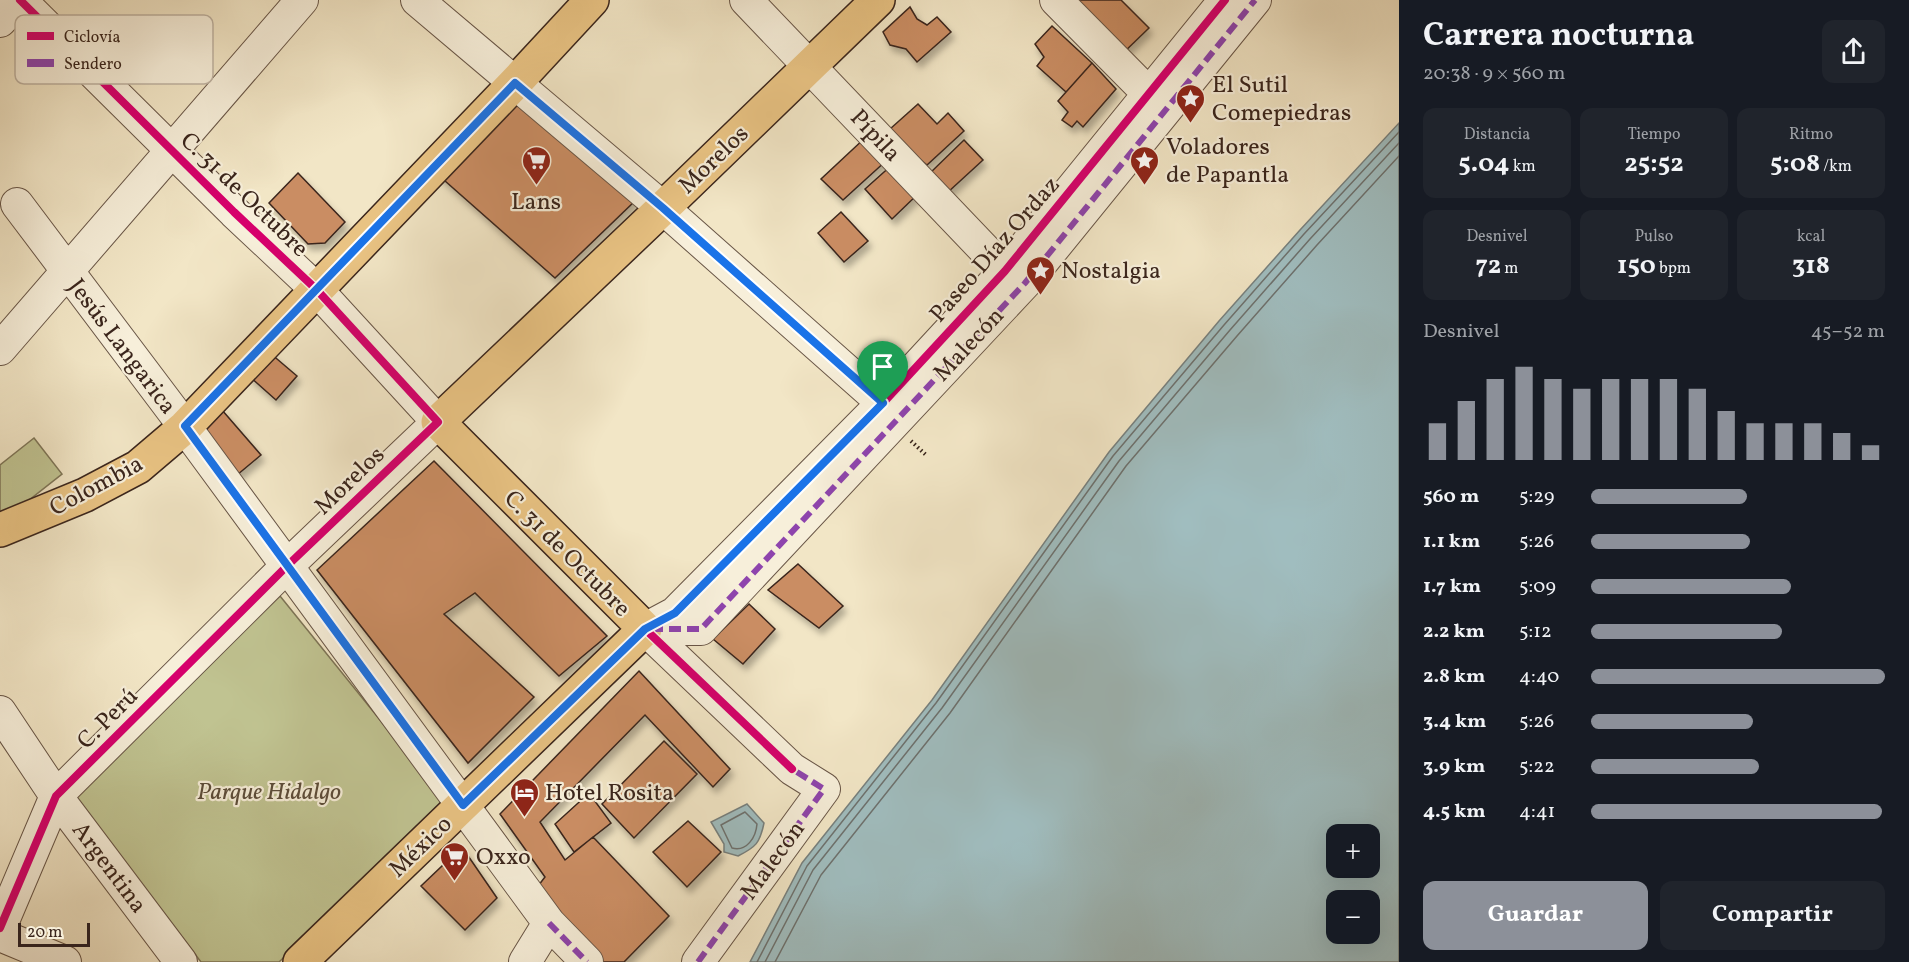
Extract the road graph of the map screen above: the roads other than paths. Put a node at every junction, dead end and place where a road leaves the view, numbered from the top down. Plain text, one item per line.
1 (20, 0) edge
2 (302, 0) edge
3 (417, 0) edge
4 (592, 0) edge
5 (746, 0) edge
6 (878, 0) edge
7 (1056, 0) edge
8 (1225, 0) edge
9 (1255, 0) edge
10 (35, 15) edge
11 (0, 21) edge
12 (809, 65) junction
13 (515, 83) junction
14 (105, 84) edge
15 (1148, 93) junction
16 (171, 150) junction
17 (17, 204) dead end
18 (663, 208) junction
19 (1005, 271) junction
20 (68, 273) junction
21 (317, 290) junction
22 (0, 350) edge
23 (883, 403) junction
24 (438, 422) junction
25 (185, 426) junction
26 (0, 530) edge
27 (287, 566) junction
28 (645, 629) junction
29 (0, 712) edge
30 (792, 769) joint
31 (56, 796) junction
32 (463, 805) junction
33 (549, 923) junction
34 (0, 928) edge
35 (0, 935) edge
36 (65, 962) edge
37 (180, 962) edge
38 (300, 962) edge
39 (525, 962) edge
40 (587, 962) edge
41 (698, 962) edge

1 - 10 street, C. 31 de Octubre
1 - 11 street
2 - 16 street
3 - 13 street
4 - 13 main road, Colombia
5 - 12 street, Pípila
6 - 12 main road, Morelos
7 - 15 street
8 - 15 street, Paseo Díaz Ordaz
9 - 28 street, Malecón
12 - 18 main road, Morelos
12 - 19 street, Pípila
13 - 18 street
13 - 21 main road, Colombia
14 - 16 street, C. 31 de Octubre
15 - 19 street, Paseo Díaz Ordaz
16 - 20 street
16 - 21 street, C. 31 de Octubre
17 - 20 street, Jesús Langarica
18 - 23 street
18 - 24 main road, Morelos
19 - 23 street, Paseo Díaz Ordaz
20 - 22 street
20 - 25 street, Jesús Langarica
21 - 24 street, C. 31 de Octubre
21 - 25 main road, Colombia
23 - 28 street, Paseo Díaz Ordaz
24 - 27 street, Morelos
24 - 28 main road, C. 31 de Octubre
25 - 26 main road, Colombia
25 - 27 street, Jesús Langarica
27 - 31 street, C. Perú
27 - 32 street, Jesús Langarica
28 - 30 street, C. 31 de Octubre
28 - 32 main road, México
29 - 31 street, Argentina
30 - 41 street, Malecón
31 - 34 street, C. Perú
31 - 37 street, Argentina
32 - 33 street, Jesús Langarica
32 - 38 main road, México
33 - 39 street
33 - 40 street
35 - 36 street

